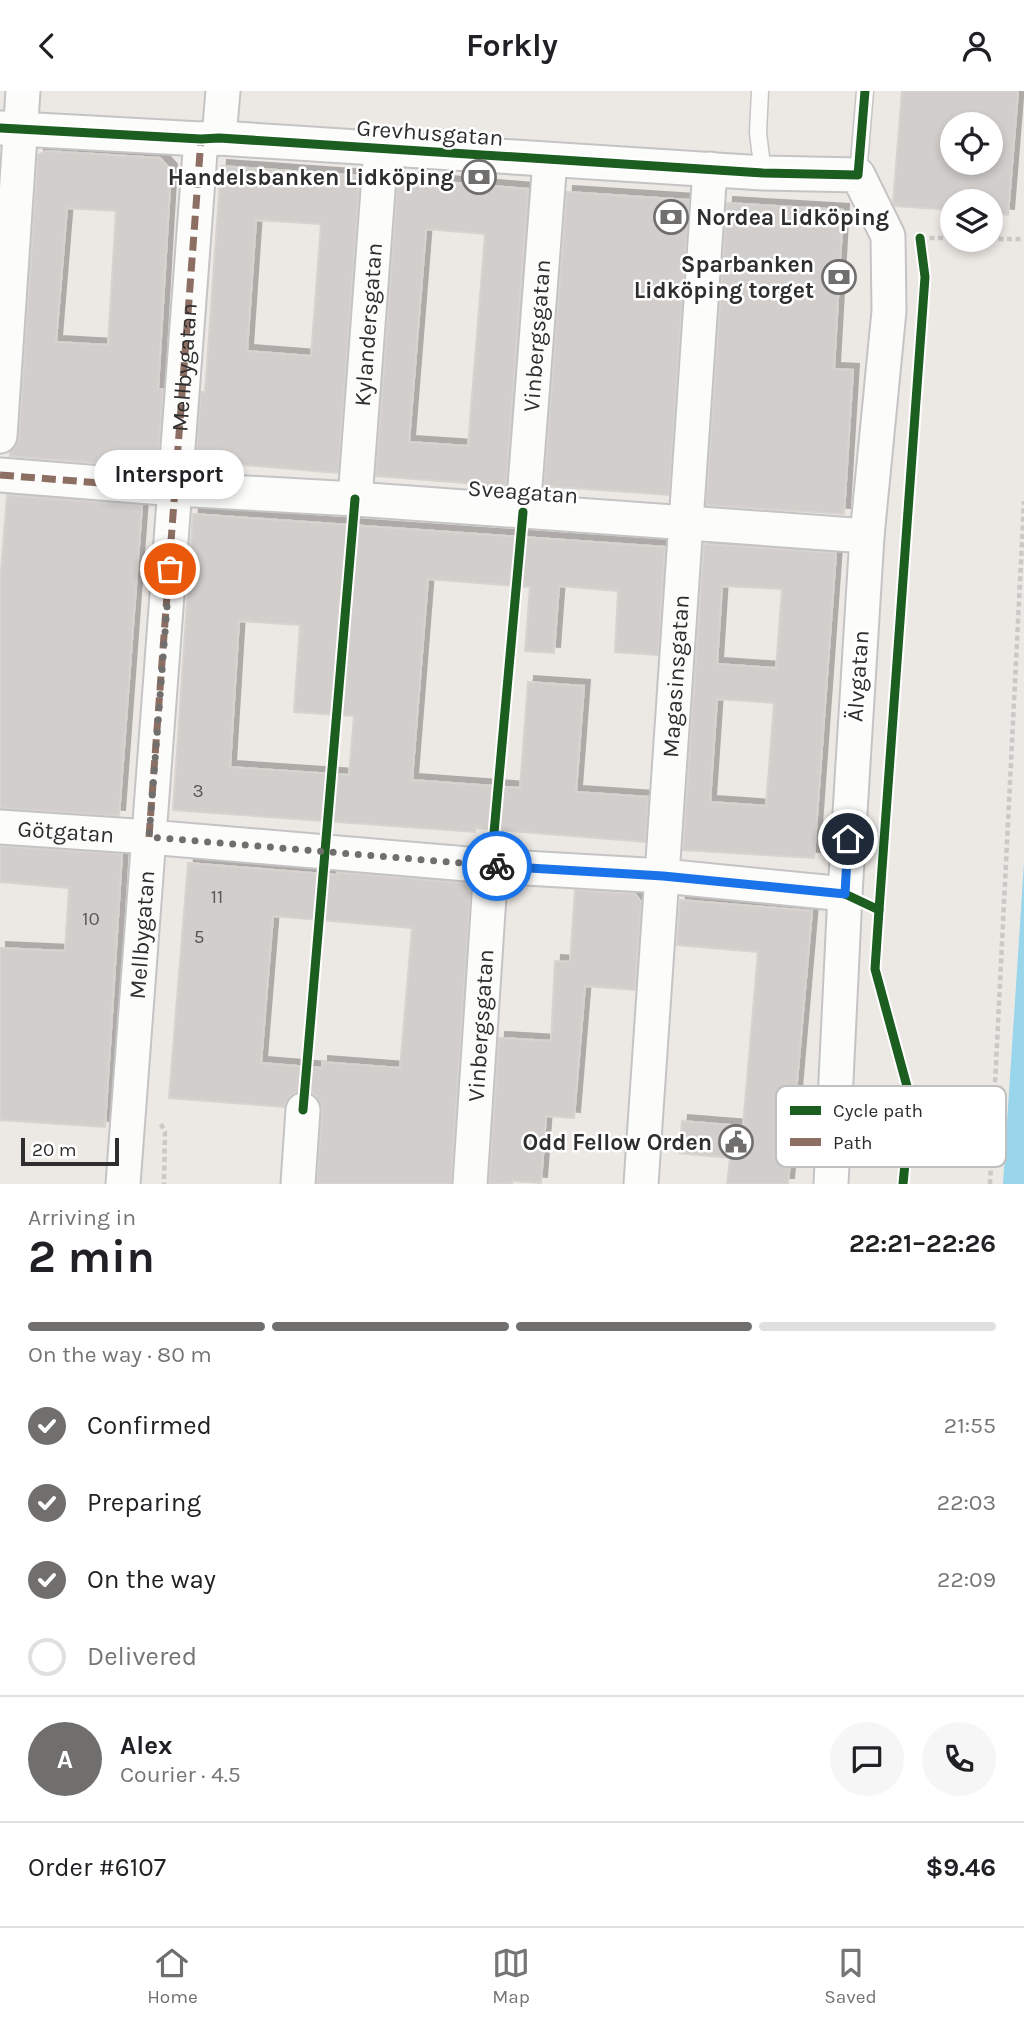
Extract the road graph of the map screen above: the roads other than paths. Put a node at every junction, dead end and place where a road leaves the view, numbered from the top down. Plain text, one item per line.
1 (23, 91) edge
2 (223, 91) edge
3 (760, 91) edge
4 (865, 91) edge
5 (10, 129) edge
6 (210, 139) junction
7 (382, 150) junction
8 (550, 160) junction
9 (710, 169) junction
10 (763, 173) junction
11 (858, 175) junction
12 (0, 436) edge
13 (0, 475) edge
14 (176, 489) junction
15 (355, 499) junction
16 (523, 512) junction
17 (685, 523) junction
18 (867, 536) junction
19 (0, 827) edge
20 (149, 837) junction
21 (491, 866) junction
22 (663, 876) junction
23 (845, 894) junction
24 (836, 1086) edge
25 (303, 1110) dead end
26 (123, 1184) edge
27 (298, 1184) edge
28 (470, 1184) edge
29 (641, 1184) edge

1 - 5 street
2 - 6 street, Mellbygatan
3 - 10 lane
4 - 11 lane
5 - 6 street, Grevhusgatan
5 - 12 street
6 - 7 street, Grevhusgatan
6 - 14 street, Mellbygatan
7 - 8 street, Grevhusgatan
7 - 15 street, Kylandersgatan
8 - 9 street, Grevhusgatan
8 - 16 street, Vinbergsgatan
9 - 10 street, Grevhusgatan
9 - 17 street, Magasinsgatan
10 - 11 street, Grevhusgatan
11 - 18 street, Älvgatan
13 - 14 street, Sveagatan
14 - 15 street, Sveagatan
14 - 20 street, Mellbygatan
15 - 16 street, Sveagatan
16 - 17 street, Sveagatan
17 - 18 street, Sveagatan
17 - 22 street, Magasinsgatan
18 - 23 street, Älvgatan
19 - 20 street, Götgatan
20 - 21 street, Götgatan
20 - 26 street, Mellbygatan
21 - 22 street, Götgatan
21 - 28 street, Vinbergsgatan
22 - 23 street, Götgatan
22 - 29 street, Magasinsgatan
23 - 24 street, Älvgatan
25 - 27 street

